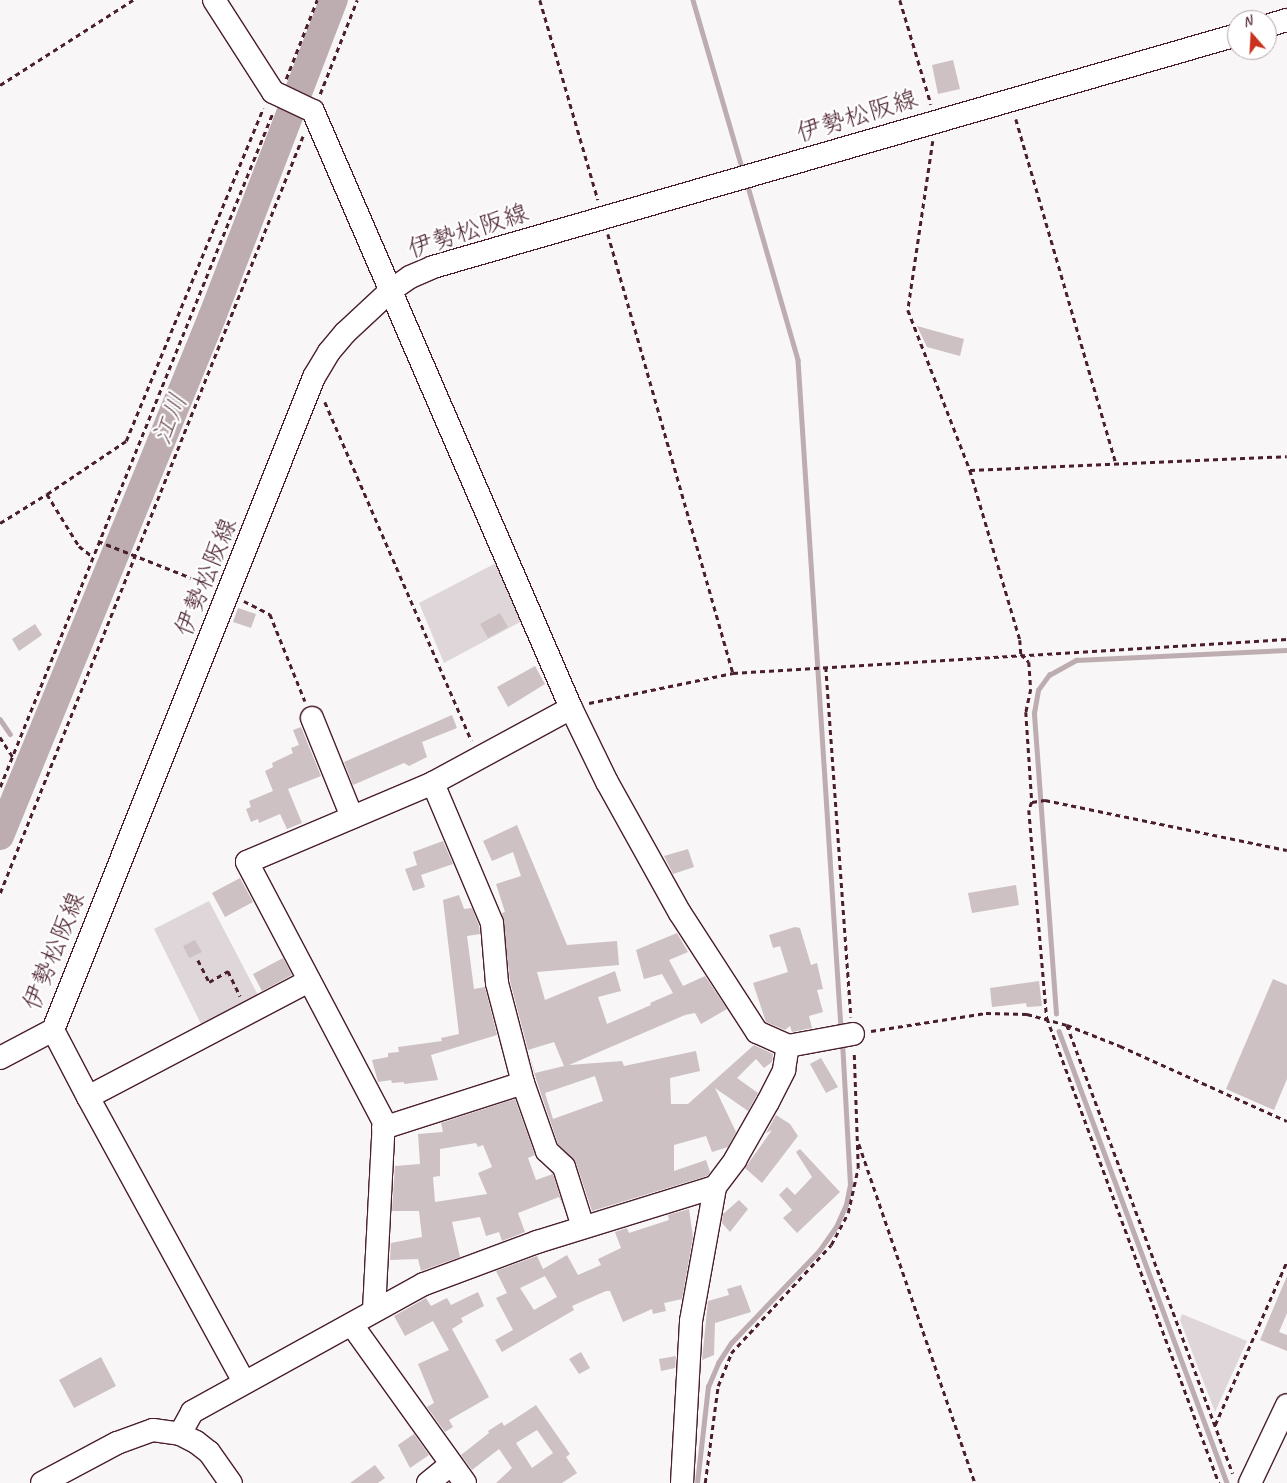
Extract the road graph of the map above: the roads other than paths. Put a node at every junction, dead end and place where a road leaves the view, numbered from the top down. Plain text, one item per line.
1 (214, 0) edge
2 (1227, 38) edge
3 (390, 291) junction
4 (571, 708) junction
5 (312, 718) road end
6 (433, 783) junction
7 (352, 817) junction
8 (309, 981) junction
9 (53, 1030) junction
10 (845, 1036) road end
11 (788, 1046) junction
12 (0, 1058) edge
13 (523, 1083) junction
14 (88, 1097) junction
15 (383, 1128) junction
16 (715, 1187) junction
17 (583, 1227) junction
18 (374, 1310) junction
19 (352, 1325) junction
20 (244, 1382) junction
21 (1287, 1405) edge
22 (180, 1434) junction
23 (450, 1465) junction
24 (1242, 1479) edge
25 (42, 1483) edge
26 (231, 1483) edge
27 (428, 1483) edge
28 (465, 1483) edge
29 (682, 1483) edge

1 - 3 street
2 - 3 street, 伊勢松阪線
3 - 4 street
3 - 9 street, 伊勢松阪線
4 - 6 street
4 - 11 street
5 - 7 street
6 - 7 street
6 - 13 street
7 - 8 street
8 - 14 street
8 - 15 street
9 - 12 street, 伊勢松阪線
9 - 14 street
10 - 11 street
11 - 16 street
13 - 15 street
13 - 17 street
14 - 20 street
15 - 18 street
16 - 17 street
16 - 29 street
17 - 18 street
18 - 19 street
19 - 20 street
19 - 23 street
20 - 22 street
21 - 24 street
22 - 25 street
22 - 26 street
23 - 27 street
23 - 28 street

